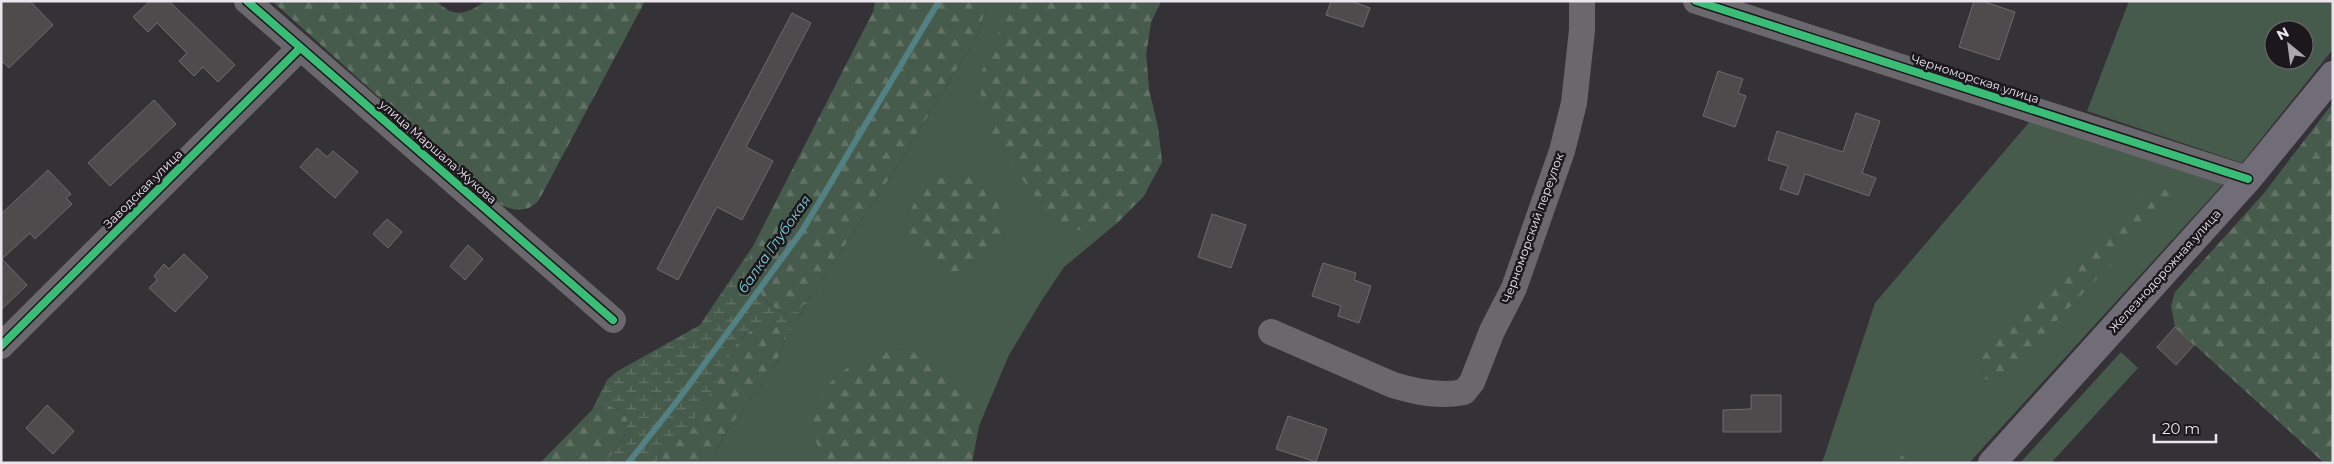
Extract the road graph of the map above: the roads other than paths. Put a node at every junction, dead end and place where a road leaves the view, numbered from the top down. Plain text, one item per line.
1 (247, 1) edge
2 (1582, 1) edge
3 (1601, 1) edge
4 (1696, 1) edge
5 (1582, 30) junction
6 (300, 48) junction
7 (2333, 75) edge
8 (2248, 179) junction
9 (613, 320) dead end
10 (1270, 332) dead end
11 (1, 346) edge
12 (1992, 463) edge

1 - 6 street, улица Маршала Жукова
2 - 5 street, Черноморский переулок
3 - 5 street
4 - 8 street, Черноморская улица
5 - 10 street, Черноморский переулок
6 - 9 street, улица Маршала Жукова
6 - 11 street, Заводская улица
7 - 8 main road, Железнодорожная улица
8 - 12 main road, Железнодорожная улица

